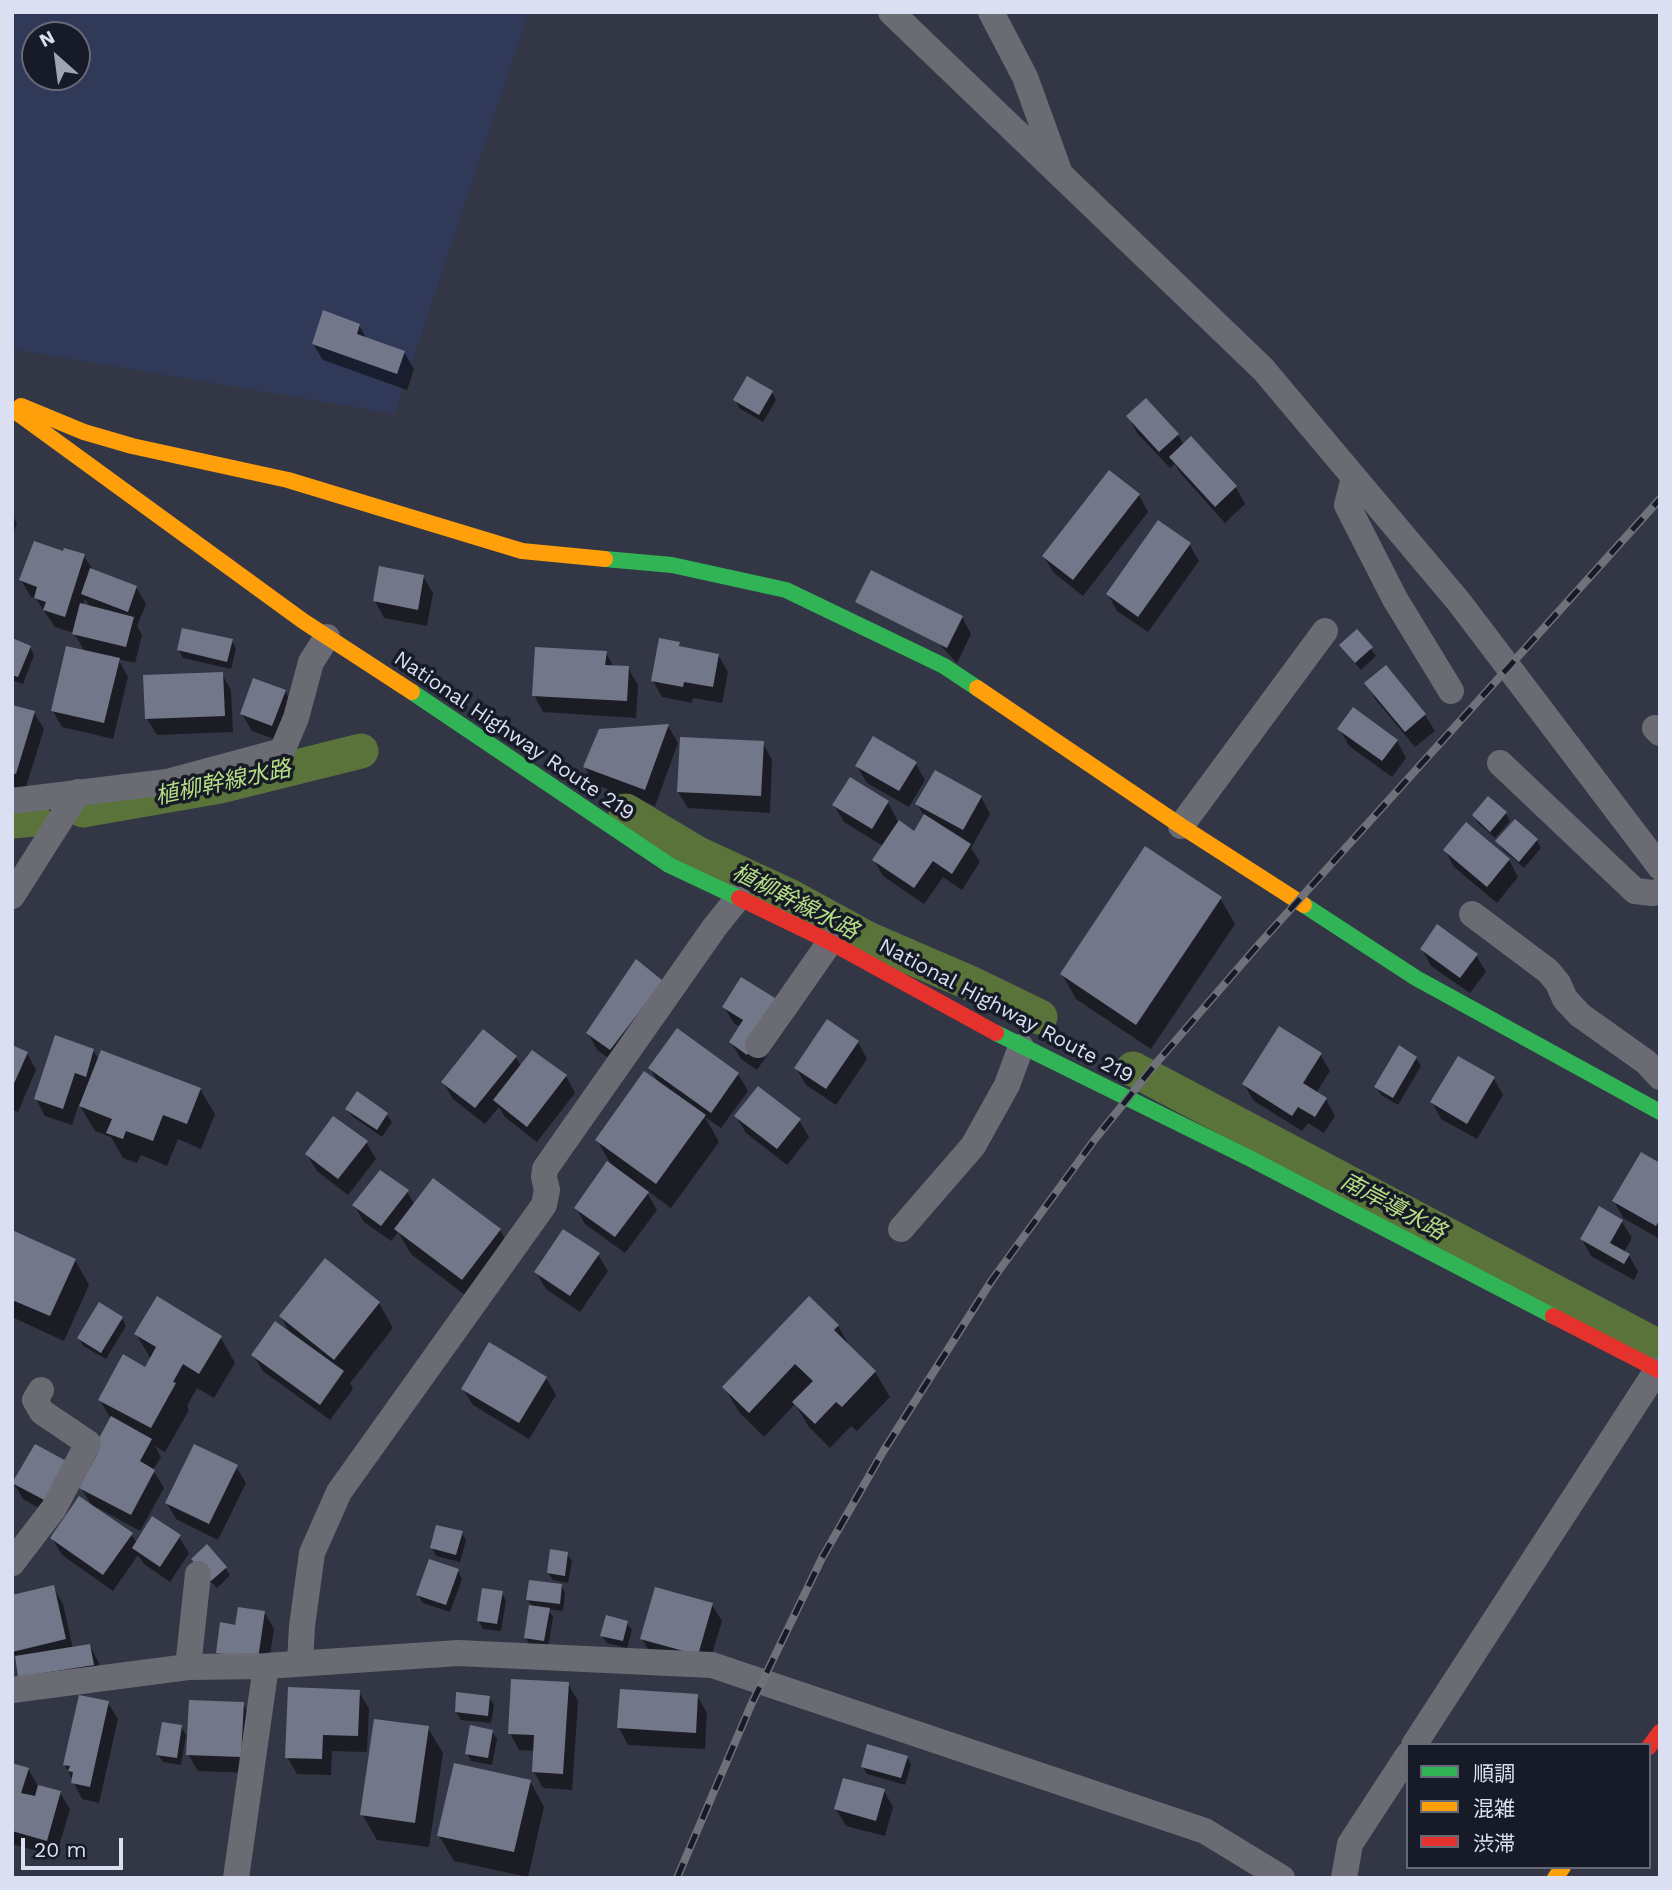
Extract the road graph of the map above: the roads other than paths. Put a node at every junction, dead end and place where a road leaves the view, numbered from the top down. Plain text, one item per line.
1 (891, 12) edge
2 (991, 12) edge
3 (1061, 176) junction
4 (12, 403) edge
5 (12, 409) edge
6 (1354, 478) junction
7 (1325, 631) dead end
8 (327, 637) junction
9 (1451, 691) dead end
10 (1500, 763) dead end
11 (78, 792) junction
12 (12, 801) edge
13 (1181, 826) junction
14 (1660, 867) edge
15 (1660, 891) edge
16 (12, 896) edge
17 (738, 898) junction
18 (1472, 914) dead end
19 (830, 942) junction
20 (758, 1045) dead end
21 (1021, 1047) junction
22 (1660, 1077) edge
23 (1660, 1112) edge
24 (901, 1229) dead end
25 (1658, 1370) edge
26 (41, 1390) dead end
27 (12, 1563) edge
28 (198, 1574) dead end
29 (300, 1663) junction
30 (266, 1666) junction
31 (188, 1667) junction
32 (12, 1690) edge
33 (1415, 1743) edge
34 (1406, 1758) edge
35 (236, 1878) edge
36 (1282, 1878) edge
37 (1344, 1878) edge

1 - 3 street
2 - 3 street
3 - 6 street
4 - 13 main road
5 - 8 main road, National Highway Route 219
6 - 9 street
6 - 14 street
7 - 13 street
8 - 11 street
8 - 17 main road, National Highway Route 219
10 - 15 street
11 - 12 street
11 - 16 street
13 - 23 main road
17 - 19 main road, National Highway Route 219
17 - 29 street
18 - 22 street
19 - 20 street
19 - 21 main road, National Highway Route 219
21 - 24 street
21 - 25 main road, National Highway Route 219
25 - 33 street
26 - 27 street
28 - 31 street
29 - 30 street
29 - 36 street
30 - 31 street
30 - 35 street
31 - 32 street
34 - 37 street

